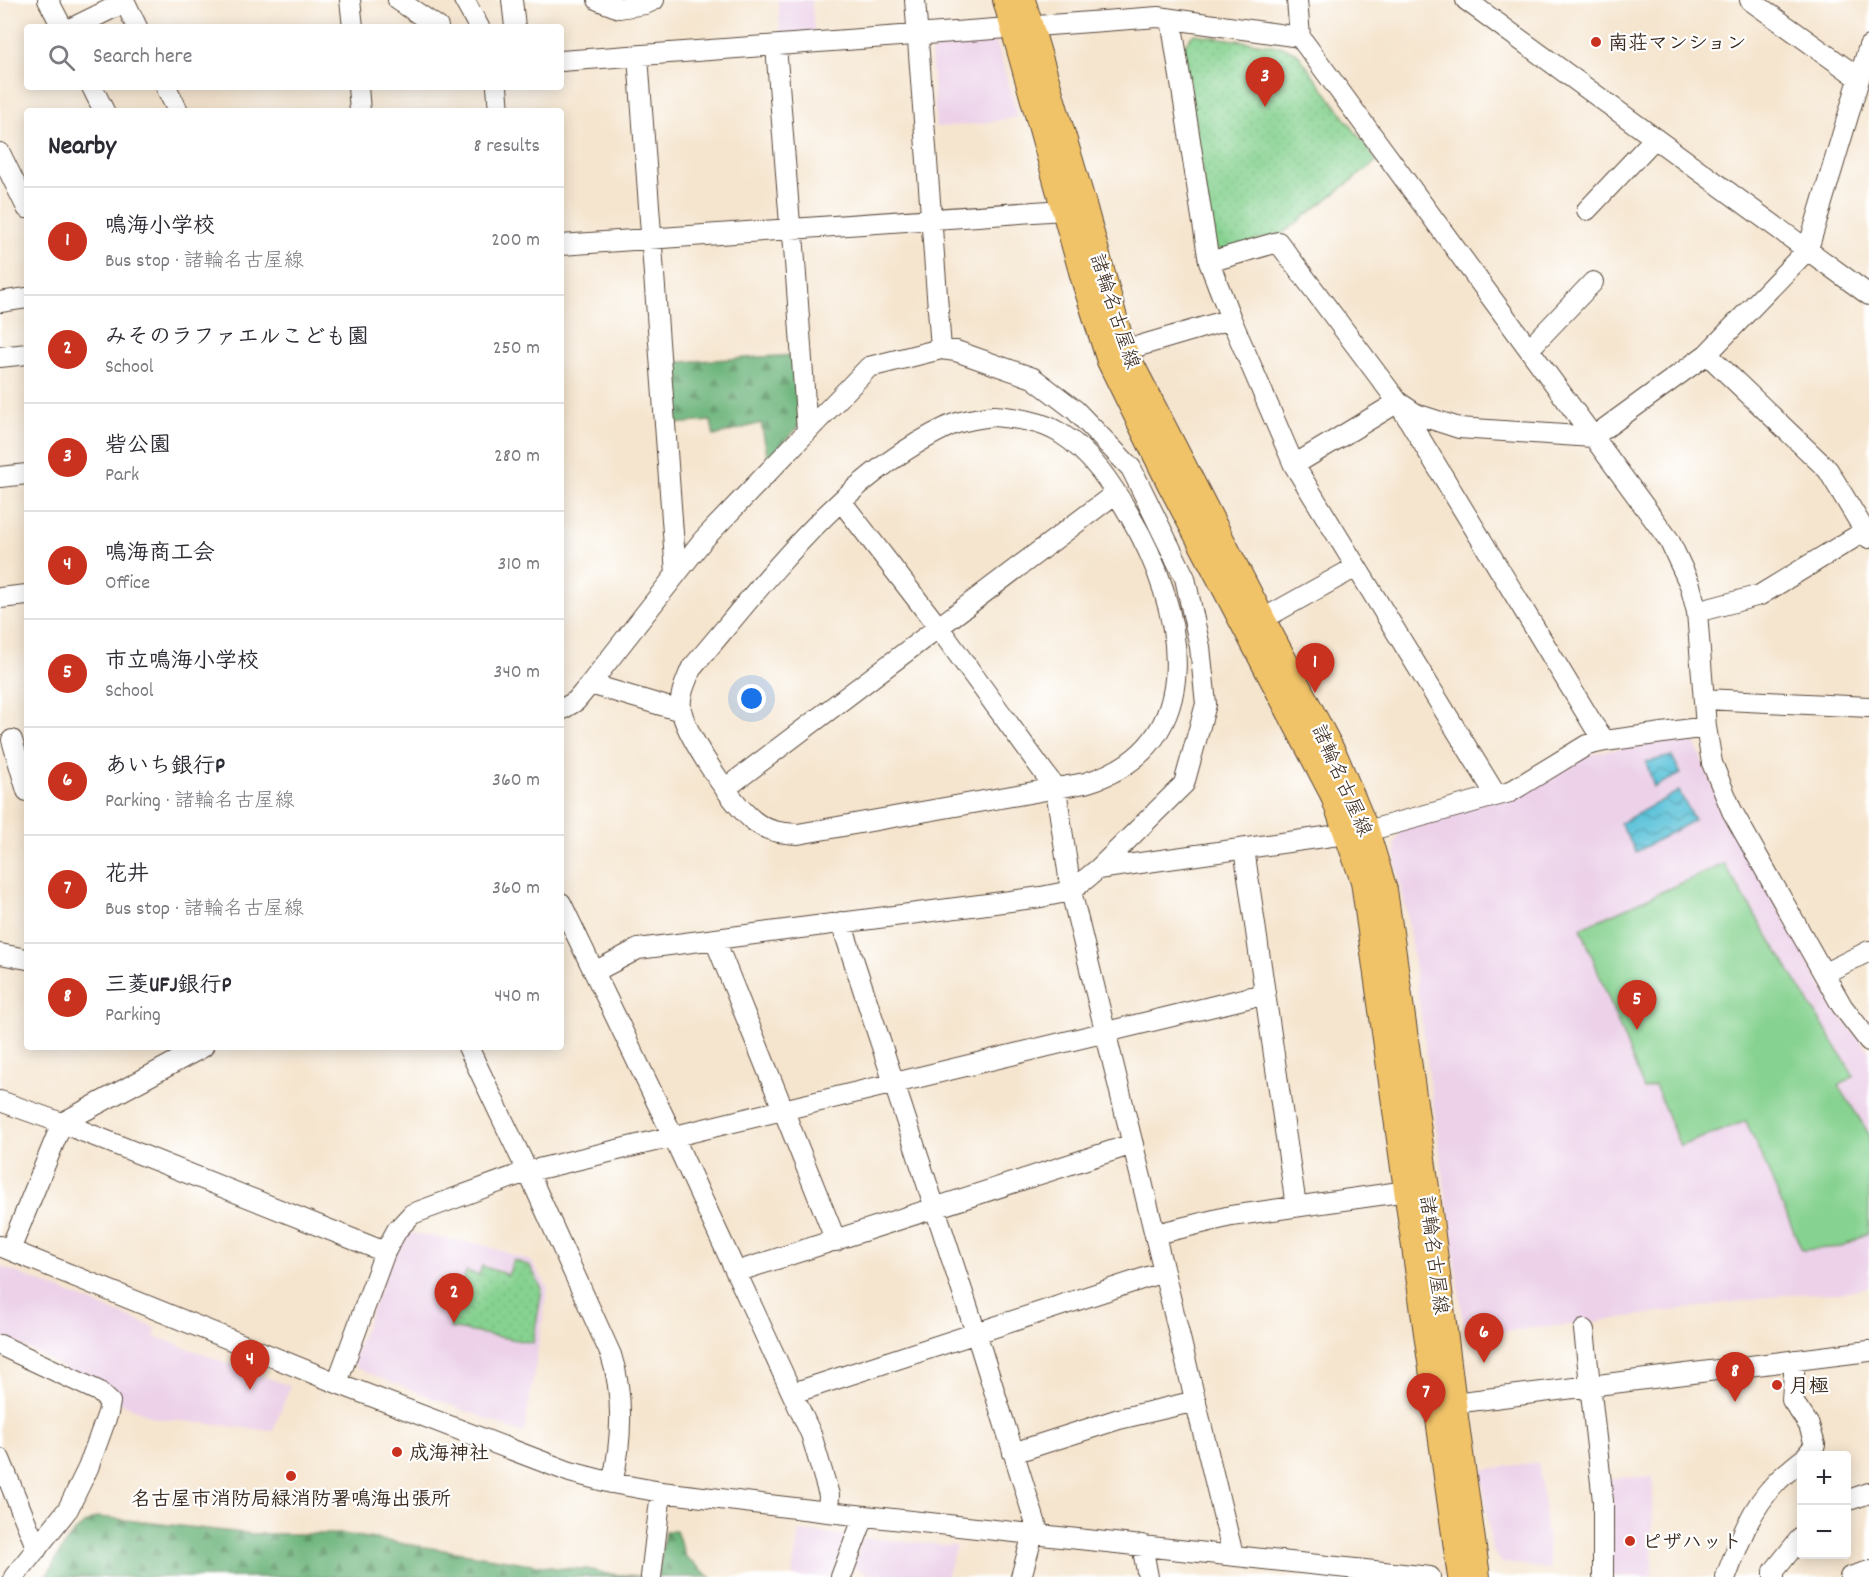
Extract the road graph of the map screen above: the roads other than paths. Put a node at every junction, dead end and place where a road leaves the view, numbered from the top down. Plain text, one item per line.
1 (48, 0) edge
2 (350, 0) edge
3 (398, 0) edge
4 (464, 0) edge
5 (512, 0) edge
6 (598, 0) edge
7 (654, 0) edge
8 (915, 0) edge
9 (1005, 0) edge
10 (1023, 0) edge
11 (1297, 0) edge
12 (1466, 0) edge
13 (1750, 0) edge
14 (124, 1) edge
15 (1171, 19) junction
16 (61, 24) edge
17 (80, 24) edge
18 (136, 24) edge
19 (353, 24) edge
20 (434, 24) edge
21 (476, 24) edge
22 (514, 24) edge
23 (1022, 28) junction
24 (917, 36) junction
25 (1300, 38) junction
26 (776, 46) junction
27 (1869, 46) edge
28 (638, 56) junction
29 (564, 61) edge
30 (1862, 82) edge
31 (94, 90) edge
32 (168, 90) edge
33 (358, 90) edge
34 (497, 90) edge
35 (102, 108) edge
36 (176, 108) edge
37 (360, 108) edge
38 (499, 108) edge
39 (1655, 138) junction
40 (0, 153) edge
41 (24, 202) edge
42 (1063, 210) junction
43 (1587, 210) dead end
44 (930, 219) junction
45 (792, 229) junction
46 (651, 239) junction
47 (564, 245) edge
48 (1808, 249) junction
49 (1209, 262) junction
50 (1593, 282) dead end
51 (1869, 295) edge
52 (24, 298) edge
53 (0, 302) edge
54 (1230, 319) junction
55 (1124, 347) junction
56 (941, 349) junction
57 (1529, 349) junction
58 (24, 354) edge
59 (1707, 354) junction
60 (0, 357) edge
61 (1398, 402) junction
62 (807, 430) junction
63 (1593, 437) junction
64 (1294, 465) junction
65 (24, 474) edge
66 (0, 477) edge
67 (1116, 493) junction
68 (841, 501) junction
69 (1867, 535) edge
70 (1356, 567) junction
71 (676, 574) junction
72 (24, 595) edge
73 (0, 598) edge
74 (1697, 612) junction
75 (1263, 619) junction
76 (939, 628) junction
77 (591, 684) junction
78 (1705, 699) junction
79 (1869, 707) edge
80 (564, 708) edge
81 (681, 711) junction
82 (1706, 727) junction
83 (13, 740) edge
84 (1605, 741) junction
85 (24, 780) edge
86 (726, 788) junction
87 (1056, 789) junction
88 (1496, 795) junction
89 (1357, 833) junction
90 (1244, 849) junction
91 (1098, 869) junction
92 (1071, 891) junction
93 (564, 909) edge
94 (841, 922) junction
95 (715, 940) junction
96 (1869, 951) edge
97 (0, 954) edge
98 (24, 958) edge
99 (594, 972) junction
100 (1825, 973) junction
101 (1264, 994) junction
102 (1106, 1032) junction
103 (1869, 1041) edge
104 (197, 1050) edge
105 (469, 1050) edge
106 (893, 1083) junction
107 (0, 1101) edge
108 (782, 1110) junction
109 (62, 1123) junction
110 (673, 1136) junction
111 (1133, 1144) junction
112 (526, 1172) junction
113 (1417, 1190) junction
114 (1296, 1206) junction
115 (935, 1209) junction
116 (1156, 1234) junction
117 (836, 1241) junction
118 (5, 1248) edge
119 (385, 1252) junction
120 (736, 1272) junction
121 (1163, 1272) junction
122 (1584, 1329) dead end
123 (976, 1333) junction
124 (0, 1345) edge
125 (1869, 1352) edge
126 (1795, 1360) junction
127 (337, 1383) junction
128 (1589, 1387) junction
129 (793, 1393) junction
130 (1196, 1401) junction
131 (1454, 1403) junction
132 (1810, 1451) edge
133 (1013, 1453) junction
134 (0, 1459) edge
135 (1797, 1464) edge
136 (612, 1483) junction
137 (660, 1492) junction
138 (1869, 1492) edge
139 (1851, 1499) edge
140 (828, 1512) junction
141 (864, 1516) junction
142 (1036, 1534) junction
143 (1797, 1542) edge
144 (1142, 1545) junction
145 (37, 1550) junction
146 (1233, 1555) junction
147 (1311, 1571) edge
148 (1869, 1571) edge
149 (14, 1577) edge
150 (651, 1577) edge
151 (841, 1577) edge
152 (1021, 1577) edge
153 (1148, 1577) edge
154 (1430, 1577) edge
155 (1460, 1577) edge
156 (1478, 1577) edge
157 (1603, 1577) edge
158 (1726, 1577) edge
159 (1774, 1577) edge
160 (1850, 1577) edge

1 - 16 street
2 - 19 street
3 - 20 street
4 - 21 street
5 - 22 street
6 - 7 street
8 - 24 street
9 - 23 main road, 諸輪名古屋線
10 - 23 main road, 諸輪名古屋線
11 - 25 street
12 - 39 street
13 - 30 street
14 - 17 street
14 - 18 street
15 - 23 street
15 - 25 street
15 - 49 street
23 - 24 street
23 - 42 main road, 諸輪名古屋線
23 - 55 main road, 諸輪名古屋線
24 - 26 street
24 - 44 street
25 - 57 street
26 - 28 street
26 - 45 street
27 - 30 street
28 - 29 street
28 - 46 street
30 - 48 street
31 - 35 street
32 - 36 street
33 - 37 street
34 - 38 street
39 - 43 street
39 - 48 street
40 - 41 street
42 - 44 street
42 - 89 main road, 諸輪名古屋線
44 - 45 street
44 - 56 street
45 - 46 street
45 - 62 street
46 - 47 street
46 - 71 street
48 - 51 street
48 - 59 street
49 - 54 street
49 - 61 street
50 - 57 street
52 - 53 street
54 - 55 street
54 - 64 street
55 - 75 main road, 諸輪名古屋線
56 - 62 street
56 - 91 street
57 - 63 street
58 - 60 street
59 - 63 street
59 - 69 street
61 - 63 street
61 - 64 street
61 - 84 street
62 - 71 street
63 - 74 street
64 - 70 street
65 - 66 street
67 - 68 street
67 - 76 street
67 - 87 street
68 - 76 street
68 - 81 street
69 - 74 street
70 - 75 street
70 - 88 street
71 - 77 street
72 - 73 street
74 - 78 street
75 - 89 main road, 諸輪名古屋線
76 - 86 street
76 - 87 street
77 - 80 street
77 - 81 street
78 - 79 street
78 - 82 street
81 - 86 street
82 - 84 street
82 - 100 street
83 - 85 street
84 - 88 street
86 - 87 street
87 - 92 street
88 - 89 street
89 - 90 street
89 - 113 main road, 諸輪名古屋線
90 - 91 street
90 - 101 street
91 - 92 street
92 - 94 street
92 - 102 street
93 - 99 street
94 - 95 street
94 - 106 street
95 - 99 street
95 - 108 street
96 - 100 street
97 - 98 street
99 - 110 street
100 - 103 street
101 - 102 street
101 - 114 street
102 - 106 street
102 - 111 street
104 - 109 street
105 - 112 street
106 - 108 street
106 - 115 street
107 - 109 street
108 - 110 street
108 - 117 street
109 - 118 street
109 - 119 street
110 - 112 street
110 - 120 street
111 - 115 street
111 - 116 street
112 - 119 street
112 - 136 street
113 - 114 street
113 - 131 main road, 諸輪名古屋線
113 - 155 main road, 諸輪名古屋線
114 - 116 street
115 - 117 street
115 - 123 street
116 - 121 street
117 - 120 street
118 - 127 street
119 - 127 street
120 - 129 street
121 - 123 street
121 - 130 street
122 - 128 street
123 - 129 street
123 - 133 street
124 - 145 street
125 - 126 street
126 - 128 street
126 - 132 street
127 - 136 street
128 - 131 street
128 - 157 street
129 - 140 street
130 - 133 street
130 - 146 street
131 - 156 main road, 諸輪名古屋線
133 - 142 street
134 - 145 street
135 - 158 street
136 - 137 street
137 - 140 street
137 - 150 street
138 - 139 street
140 - 141 street
141 - 142 street
141 - 151 street
142 - 144 street
142 - 152 street
143 - 159 street
144 - 146 street
144 - 153 street
145 - 149 street
146 - 147 street
147 - 154 street
148 - 160 street

